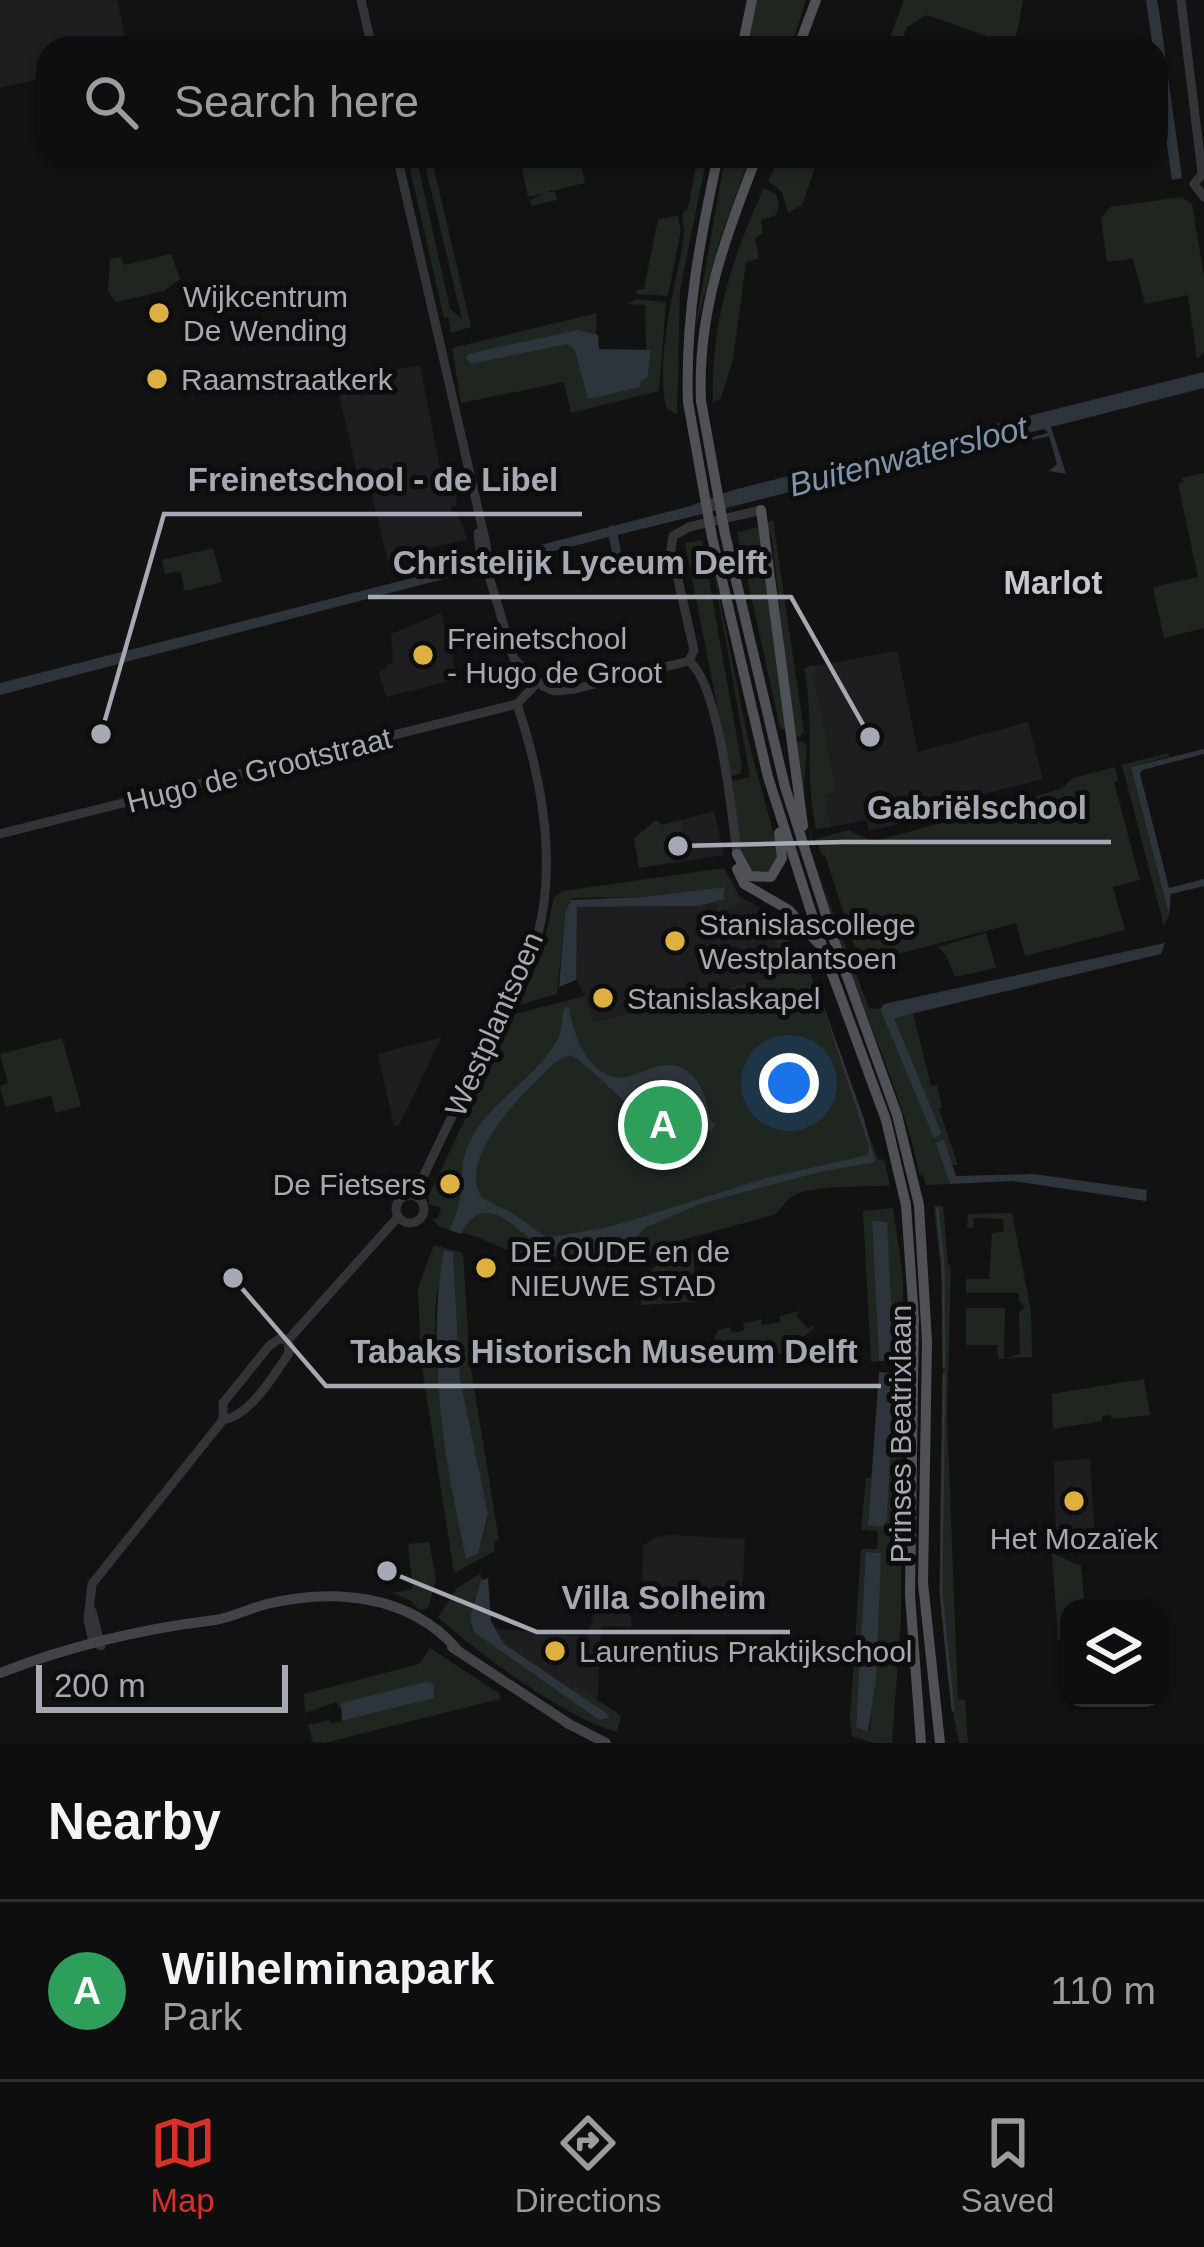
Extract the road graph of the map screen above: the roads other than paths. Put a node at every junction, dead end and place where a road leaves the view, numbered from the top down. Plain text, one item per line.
1 (752, 0) edge
2 (816, 0) edge
3 (1181, 0) edge
4 (361, 1) edge
5 (369, 36) edge
6 (744, 36) edge
7 (802, 36) edge
8 (1202, 138) edge
9 (400, 168) edge
10 (716, 168) edge
11 (752, 168) edge
12 (1203, 172) edge
13 (1204, 197) edge
14 (695, 401) junction
15 (761, 510) joint
16 (719, 535) junction
17 (689, 661) junction
18 (534, 680) junction
19 (518, 704) junction
20 (768, 777) junction
21 (0, 834) edge
22 (808, 853) junction
23 (736, 854) junction
24 (823, 950) junction
25 (414, 1196) junction
26 (398, 1217) junction
27 (283, 1340) junction
28 (222, 1415) junction
29 (99, 1642) junction
30 (0, 1668) edge
31 (606, 1743) edge
32 (921, 1743) edge
33 (940, 1743) edge

1 - 6 main road
2 - 7 main road
3 - 8 street
4 - 5 street
8 - 12 street
9 - 18 street
10 - 14 main road, Prinses Beatrixlaan
11 - 14 main road, Prinses Beatrixlaan
12 - 13 street
14 - 16 main road, Prinses Beatrixlaan, bridge
15 - 17 street
15 - 22 main road
16 - 20 main road, Prinses Beatrixlaan
16 - 22 main road, Prinses Beatrixlaan
17 - 18 street
17 - 23 street
18 - 19 street
19 - 21 street, Hugo de Grootstraat
19 - 25 street, Westplantsoen
20 - 23 main road
20 - 24 main road, Prinses Beatrixlaan
22 - 33 main road, Prinses Beatrixlaan
23 - 24 main road
24 - 32 main road, Prinses Beatrixlaan
25 - 26 street
25 - 26 street
26 - 27 street
27 - 28 street
27 - 28 street
28 - 29 street
29 - 30 main road
29 - 31 main road

